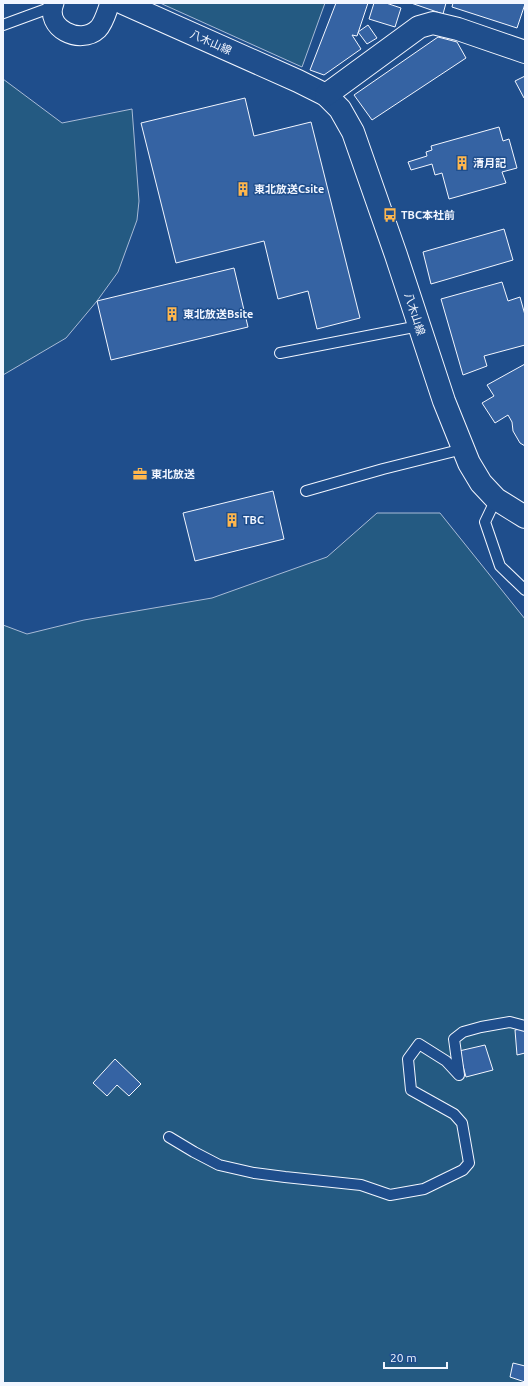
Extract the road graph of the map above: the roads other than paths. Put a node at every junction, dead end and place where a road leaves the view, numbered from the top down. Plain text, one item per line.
1 (110, 3) edge
2 (123, 3) edge
3 (53, 5) edge
4 (3, 25) edge
5 (525, 52) edge
6 (326, 95) junction
7 (419, 326) junction
8 (280, 353) dead end
9 (463, 449) junction
10 (306, 491) dead end
11 (496, 499) junction
12 (525, 517) edge
13 (525, 590) edge
14 (525, 1026) edge
15 (169, 1137) dead end

1 - 3 street
2 - 6 street, 八木山線
3 - 4 lane
5 - 6 street
6 - 7 street, 八木山線
7 - 8 lane
7 - 9 street, 八木山線
9 - 10 lane
9 - 11 street, 八木山線
11 - 12 street, 八木山線
11 - 13 lane
14 - 15 lane

